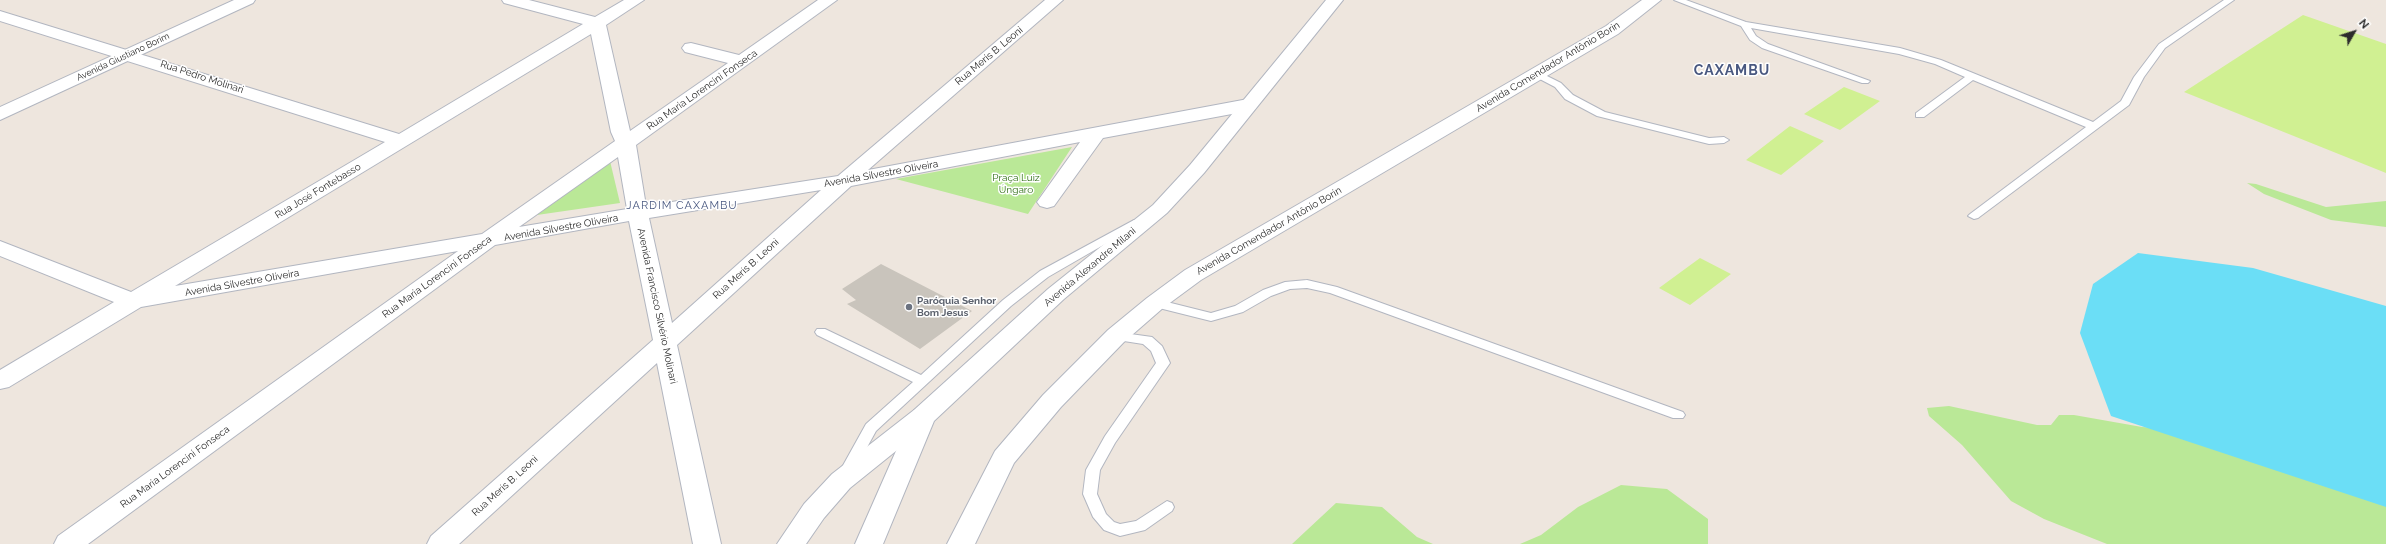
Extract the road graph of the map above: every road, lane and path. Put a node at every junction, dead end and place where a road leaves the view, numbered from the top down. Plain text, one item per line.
1 (246, 0) edge
2 (510, 0) edge
3 (636, 0) edge
4 (829, 0) edge
5 (1055, 0) edge
6 (1335, 0) edge
7 (1653, 0) edge
8 (1678, 0) edge
9 (2230, 0) edge
10 (0, 16) edge
11 (597, 23) junction
12 (1744, 24) junction
13 (691, 48) dead end
14 (130, 54) junction
15 (742, 61) junction
16 (1537, 74) junction
17 (1972, 76) junction
18 (1865, 81) dead end
19 (1248, 104) junction
20 (0, 114) edge
21 (1920, 115) dead end
22 (2093, 126) junction
23 (1097, 133) junction
24 (1724, 140) dead end
25 (403, 141) junction
26 (626, 143) junction
27 (844, 181) junction
28 (1047, 202) dead end
29 (1160, 209) junction
30 (638, 214) junction
31 (1974, 216) dead end
32 (486, 241) junction
33 (0, 248) edge
34 (132, 301) junction
35 (1155, 302) junction
36 (821, 332) dead end
37 (1116, 336) junction
38 (665, 342) junction
39 (0, 381) edge
40 (922, 381) junction
41 (1678, 414) dead end
42 (923, 416) junction
43 (841, 481) junction
44 (1168, 507) dead end
45 (68, 544) edge
46 (441, 544) edge
47 (706, 544) edge
48 (791, 544) edge
49 (868, 544) edge
50 (961, 544) edge

1 - 14 street, Avenida Giustiano Borim
2 - 11 street
3 - 11 street, Rua José Fontebasso
4 - 15 street, Rua Maria Lorencini Fonseca
5 - 27 street, Rua Meris B. Leoni
6 - 19 street, Avenida Alexandre Milani
7 - 16 street, Avenida Comendador Antônio Borin
8 - 12 lane
9 - 22 lane
10 - 14 street, Rua Pedro Molinari
11 - 25 street, Rua José Fontebasso
11 - 26 street, Avenida Francisco Silvério Molinari
12 - 17 lane
12 - 18 lane
13 - 15 street
14 - 20 street, Avenida Giustiano Borim
14 - 25 street, Rua Pedro Molinari
15 - 26 street, Rua Maria Lorencini Fonseca
16 - 24 lane
16 - 35 street, Avenida Comendador Antônio Borin
17 - 21 lane
17 - 22 lane
19 - 23 street, Avenida Silvestre Oliveira
19 - 29 street, Avenida Alexandre Milani
22 - 31 lane
23 - 27 street, Avenida Silvestre Oliveira
23 - 28 street
25 - 34 street, Rua José Fontebasso
26 - 30 street, Avenida Francisco Silvério Molinari
26 - 32 street, Rua Maria Lorencini Fonseca
27 - 30 street, Avenida Silvestre Oliveira
27 - 38 street, Rua Meris B. Leoni
29 - 40 lane
29 - 42 street, Avenida Alexandre Milani
30 - 32 street, Avenida Silvestre Oliveira
30 - 38 street, Avenida Francisco Silvério Molinari
32 - 34 street, Avenida Silvestre Oliveira
32 - 45 street, Rua Maria Lorencini Fonseca
33 - 34 street
34 - 39 street, Rua José Fontebasso
35 - 37 street, Avenida Comendador Antônio Borin
35 - 41 lane
36 - 40 lane
37 - 44 lane
37 - 50 street, Avenida Comendador Antônio Borin
38 - 46 street, Rua Meris B. Leoni
38 - 47 street, Avenida Francisco Silvério Molinari
40 - 43 lane
42 - 43 street
42 - 49 street, Avenida Alexandre Milani
43 - 48 street

